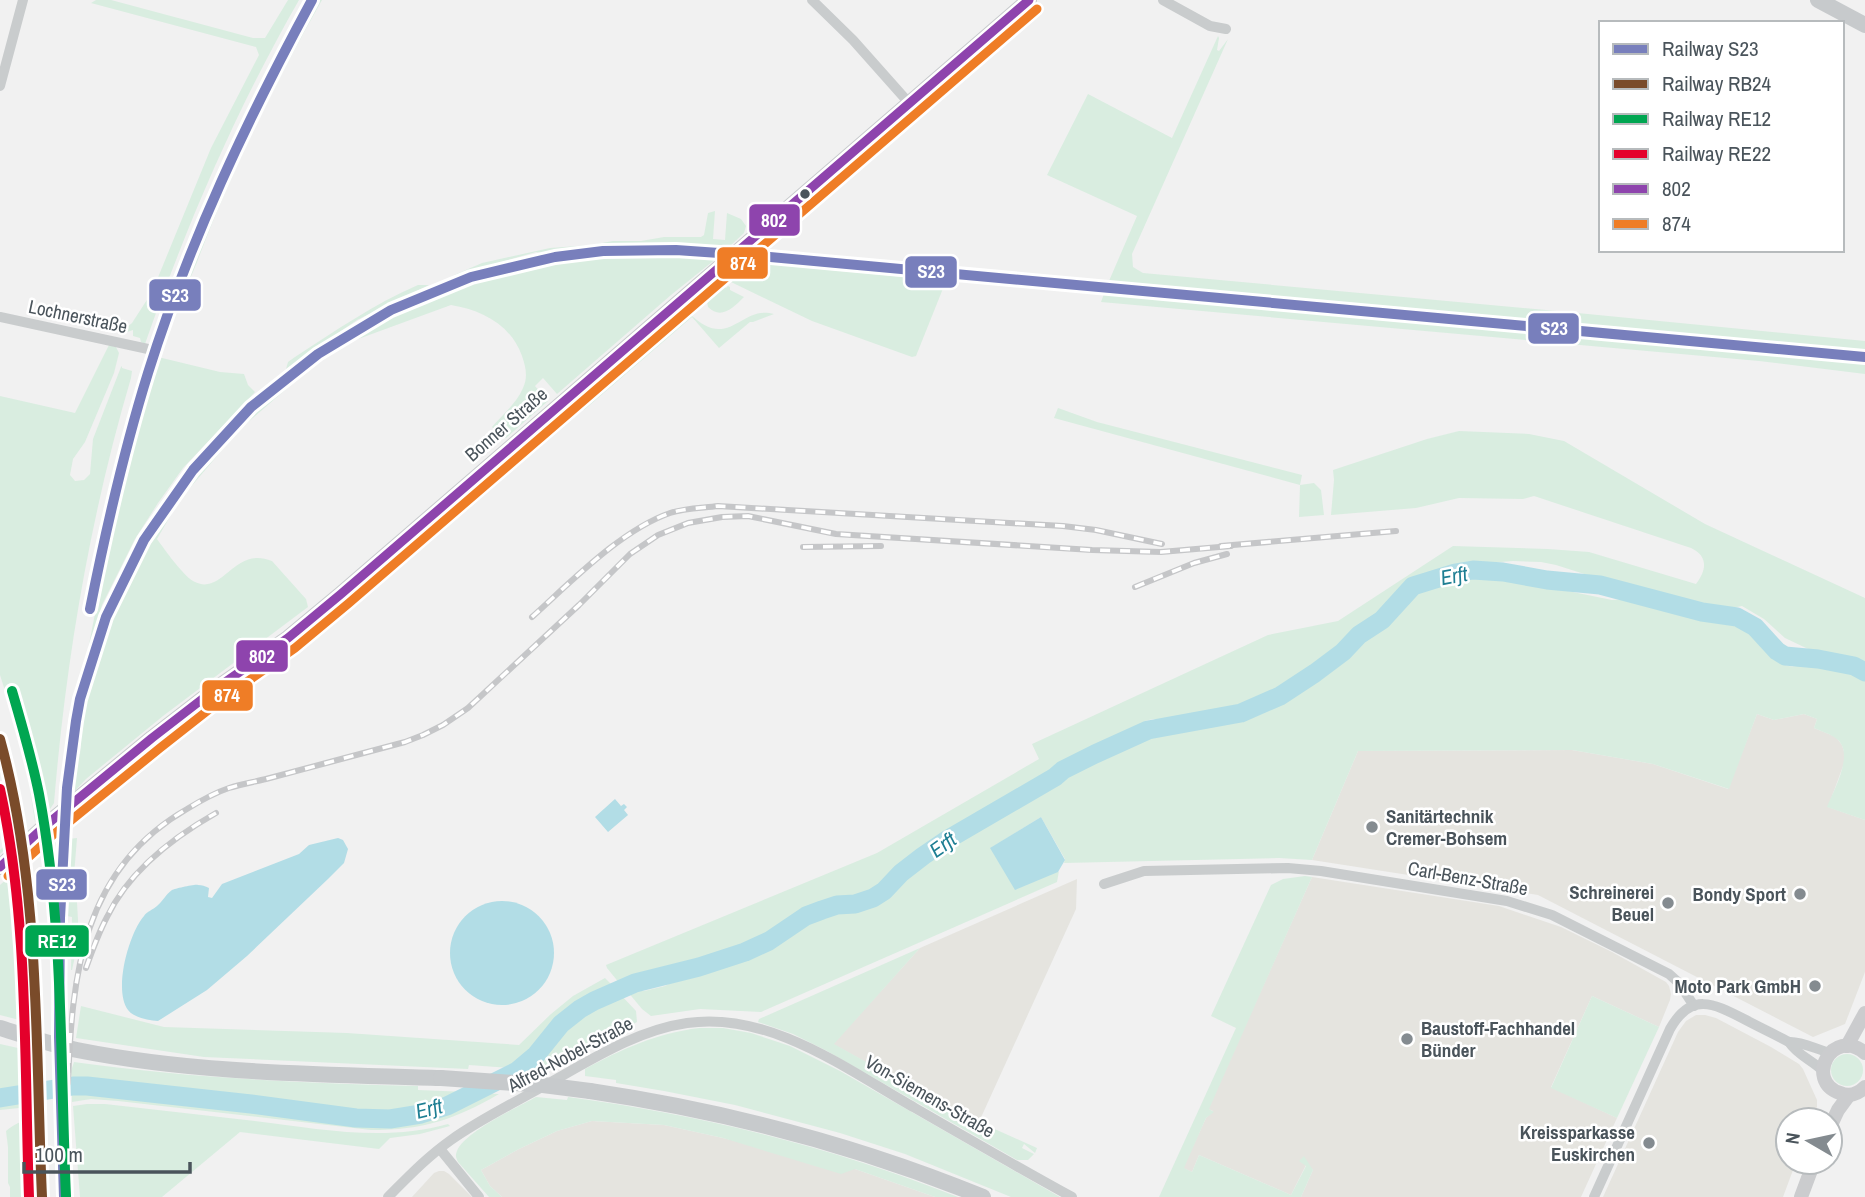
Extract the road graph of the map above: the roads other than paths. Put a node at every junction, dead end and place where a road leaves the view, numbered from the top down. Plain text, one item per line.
1 (23, 0) edge
2 (812, 0) edge
3 (1029, 0) edge
4 (1163, 0) edge
5 (1818, 0) edge
6 (1865, 24) edge
7 (1226, 29) dead end
8 (0, 86) edge
9 (909, 103) junction
10 (0, 317) edge
11 (148, 349) dead end
12 (0, 867) edge
13 (1104, 884) dead end
14 (1693, 1006) junction
15 (1865, 1013) edge
16 (0, 1028) edge
17 (768, 1031) joint
18 (1788, 1042) junction
19 (1847, 1046) junction
20 (1865, 1050) edge
21 (1831, 1053) junction
22 (1823, 1071) junction
23 (1829, 1087) junction
24 (1865, 1087) edge
25 (1849, 1095) junction
26 (1829, 1106) edge
27 (1841, 1106) edge
28 (440, 1149) junction
29 (1809, 1176) edge
30 (388, 1197) edge
31 (479, 1197) edge
32 (983, 1197) edge
33 (1072, 1197) edge
34 (1594, 1197) edge
35 (1801, 1197) edge

1 - 8 street
2 - 9 street
3 - 9 main road, Bonner Straße
4 - 7 street
5 - 6 main road
9 - 12 main road, Bonner Straße
10 - 11 street, Lochnerstraße
13 - 14 street, Carl-Benz-Straße
14 - 18 street
14 - 34 street
15 - 19 street
16 - 32 main road, bridge
17 - 28 street, Alfred-Nobel-Straße
17 - 33 street, Von-Siemens-Straße
18 - 21 street
18 - 22 street
19 - 20 street
19 - 21 street
21 - 22 street
22 - 23 street
23 - 25 street
23 - 26 street
24 - 25 street
25 - 27 street
28 - 30 street, Alfred-Nobel-Straße
28 - 31 street
29 - 35 street

